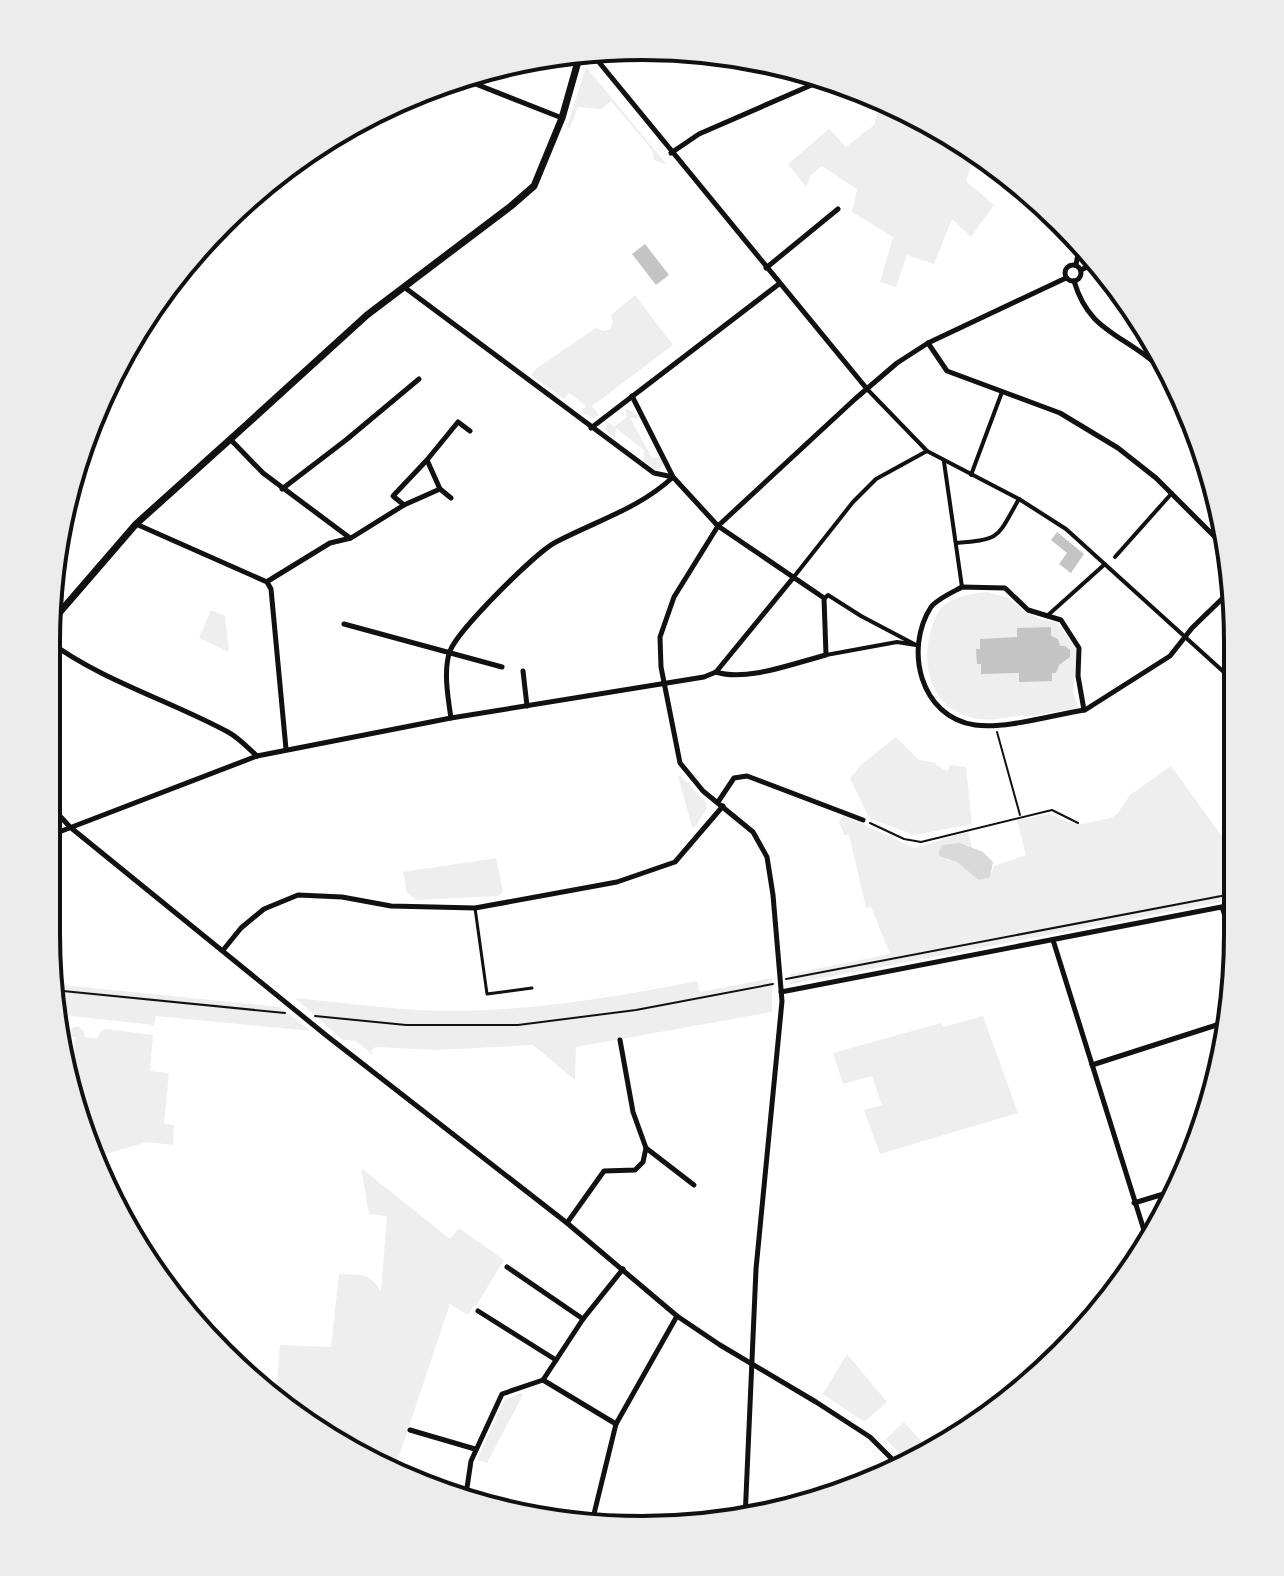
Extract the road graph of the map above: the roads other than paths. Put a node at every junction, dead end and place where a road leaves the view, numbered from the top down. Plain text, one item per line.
1 (598, 62) edge
2 (577, 64) edge
3 (477, 84) edge
4 (811, 85) edge
5 (562, 118) junction
6 (671, 153) junction
7 (838, 209) dead end
8 (1079, 257) edge
9 (1086, 265) edge
10 (766, 268) junction
11 (1078, 268) junction
12 (1066, 278) junction
13 (1074, 281) junction
14 (779, 284) junction
15 (404, 287) junction
16 (928, 343) junction
17 (1151, 361) edge
18 (419, 379) dead end
19 (867, 389) junction
20 (1002, 392) junction
21 (632, 396) junction
22 (591, 428) junction
23 (470, 431) dead end
24 (230, 439) junction
25 (927, 451) junction
26 (427, 460) junction
27 (944, 462) junction
28 (971, 475) junction
29 (673, 477) junction
30 (282, 489) junction
31 (440, 489) junction
32 (1172, 493) junction
33 (451, 498) dead end
34 (1019, 499) junction
35 (404, 505) junction
36 (136, 524) junction
37 (718, 526) junction
38 (1214, 536) edge
39 (351, 538) junction
40 (956, 543) junction
41 (1106, 565) junction
42 (793, 578) junction
43 (267, 582) junction
44 (962, 587) junction
45 (824, 598) junction
46 (1222, 598) edge
47 (61, 611) edge
48 (1047, 616) junction
49 (344, 624) dead end
50 (1185, 639) junction
51 (916, 645) junction
52 (60, 650) edge
53 (450, 651) junction
54 (826, 655) junction
55 (502, 667) dead end
56 (523, 671) dead end
57 (716, 672) junction
58 (1224, 673) edge
59 (664, 684) junction
60 (527, 706) junction
61 (1084, 710) junction
62 (451, 718) junction
63 (286, 749) junction
64 (257, 756) junction
65 (720, 804) junction
66 (60, 816) edge
67 (863, 820) road end
68 (70, 827) junction
69 (60, 831) edge
70 (1222, 907) joint
71 (475, 908) junction
72 (1224, 913) edge
73 (1053, 940) junction
74 (224, 949) junction
75 (532, 988) dead end
76 (781, 992) junction
77 (1217, 1025) edge
78 (620, 1040) dead end
79 (1092, 1065) junction
80 (646, 1148) junction
81 (694, 1185) dead end
82 (1162, 1194) edge
83 (1134, 1203) junction
84 (567, 1223) junction
85 (1143, 1229) edge
86 (507, 1267) dead end
87 (623, 1269) junction
88 (478, 1311) dead end
89 (677, 1316) junction
90 (583, 1319) junction
91 (556, 1360) junction
92 (751, 1364) junction
93 (543, 1380) junction
94 (616, 1424) junction
95 (410, 1430) dead end
96 (475, 1449) junction
97 (892, 1459) edge
98 (467, 1489) edge
99 (745, 1507) edge
100 (594, 1514) edge

1 - 6 street
2 - 5 street
3 - 5 street
4 - 6 street
5 - 15 street
6 - 10 street
7 - 10 street
8 - 11 street
9 - 11 street
10 - 14 street
11 - 12 street
11 - 13 street
12 - 13 street
12 - 16 street
13 - 17 street
14 - 19 street
14 - 21 street
15 - 22 street
15 - 24 street
16 - 19 street
16 - 20 street
18 - 30 street
19 - 25 street
19 - 37 street
20 - 28 street
20 - 32 street
21 - 22 street
21 - 29 street
22 - 29 street
23 - 26 street
24 - 30 street
24 - 36 street
25 - 27 street
25 - 42 street
26 - 31 street
26 - 35 street
27 - 28 street
27 - 40 street
28 - 34 street
29 - 37 street
29 - 53 street
30 - 39 street
31 - 33 street
31 - 35 street
32 - 38 street
32 - 41 street
34 - 40 street
34 - 41 street
35 - 39 street
36 - 43 street
36 - 47 street
37 - 42 street
37 - 59 street
39 - 43 street
40 - 44 street
41 - 48 street
41 - 50 street
42 - 45 street
42 - 57 street
43 - 63 street
44 - 48 street
44 - 51 street
45 - 51 street
45 - 54 street
46 - 50 street
48 - 61 street
49 - 53 street
50 - 58 street
50 - 61 street
51 - 54 street
51 - 61 street
52 - 64 street
53 - 55 street
53 - 62 street
54 - 57 street
56 - 60 street
57 - 59 street
59 - 60 street
59 - 65 street
60 - 62 street
62 - 63 street
63 - 64 street
64 - 68 street
65 - 67 street
65 - 71 street
65 - 76 street
66 - 68 street
68 - 69 street
68 - 74 street
70 - 72 street
70 - 73 street
71 - 74 street
71 - 75 lane
73 - 76 street
73 - 79 street
74 - 84 street
76 - 92 street
77 - 79 street
78 - 80 street
79 - 83 street
80 - 81 street
80 - 84 street
82 - 83 street
83 - 85 street
84 - 87 street
86 - 90 street
87 - 89 street
87 - 90 street
88 - 91 street
89 - 92 street
89 - 94 street
90 - 91 street
91 - 93 street
92 - 97 street
92 - 99 street
93 - 94 street
93 - 96 street
94 - 100 street
95 - 96 street
96 - 98 street

